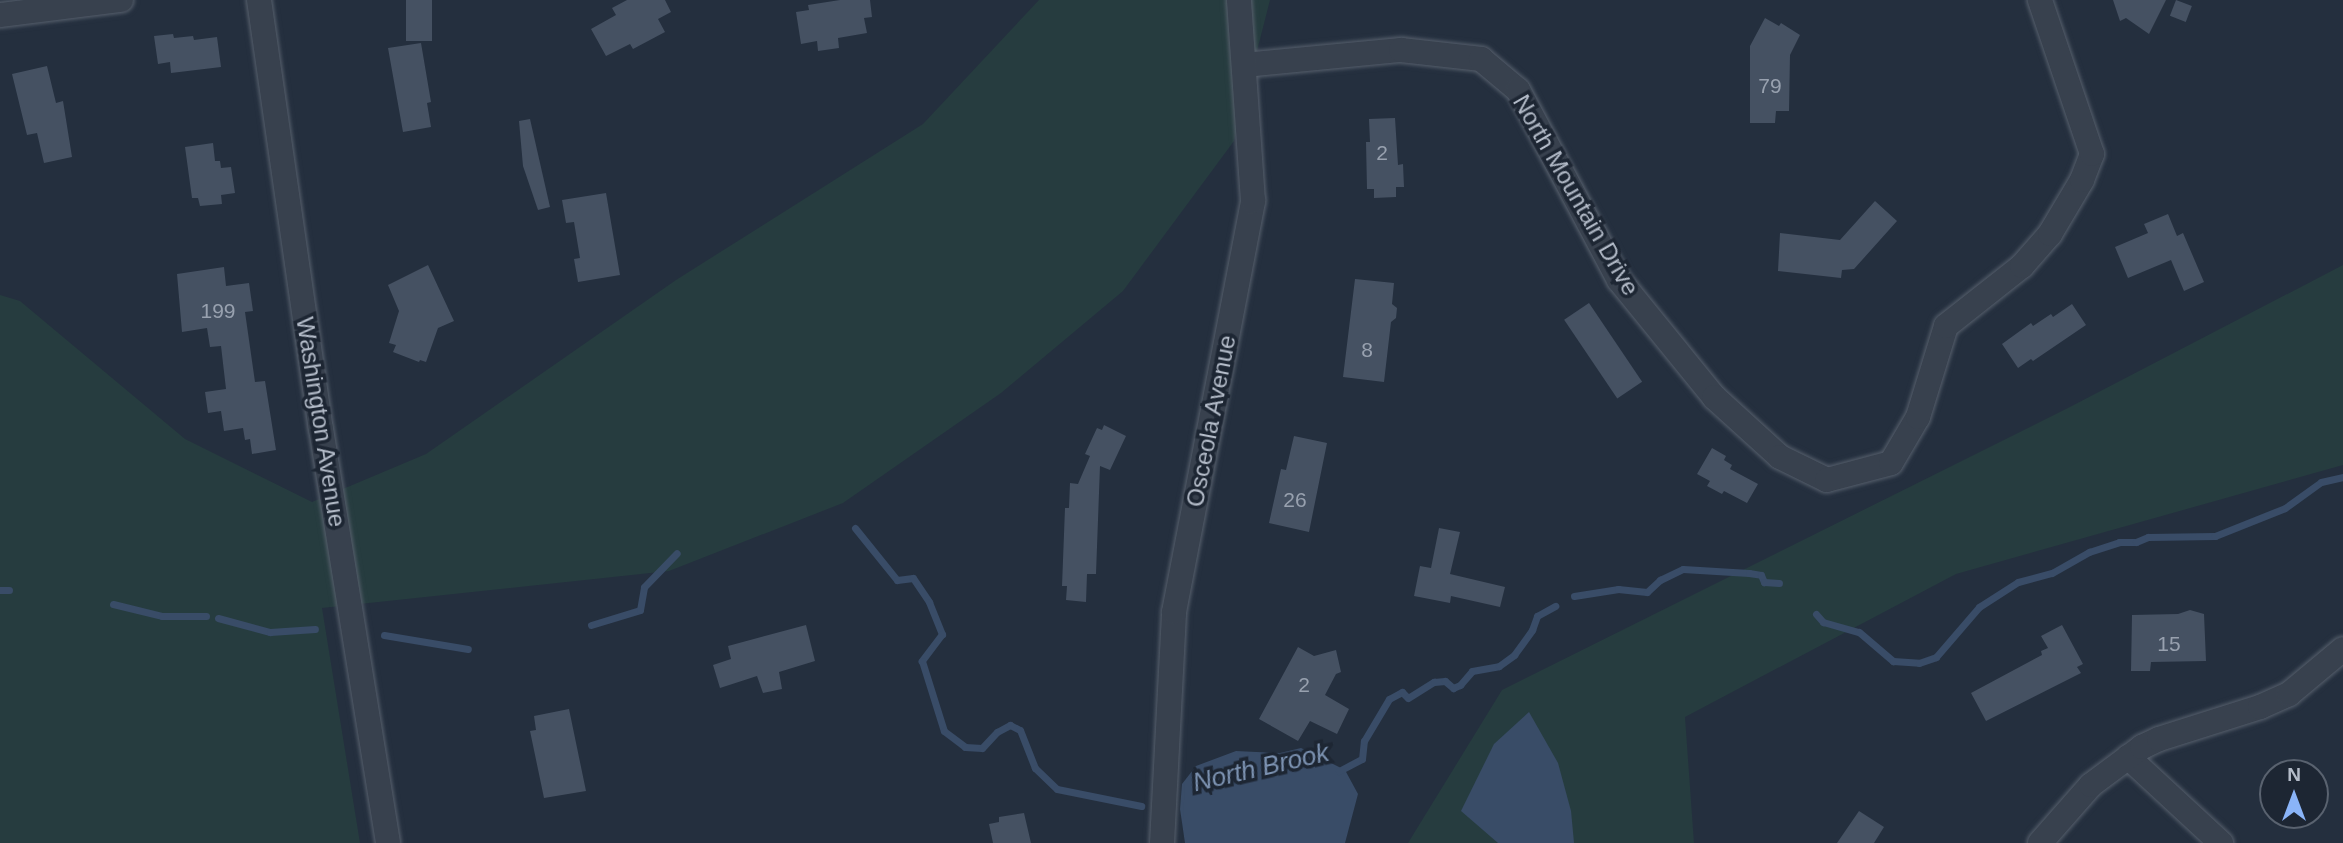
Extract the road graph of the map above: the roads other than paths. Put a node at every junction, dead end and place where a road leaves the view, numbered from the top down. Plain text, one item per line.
1 (121, 0) edge
2 (259, 0) edge
3 (1239, 0) edge
4 (2040, 0) edge
5 (0, 15) edge
6 (1244, 65) junction
7 (2343, 649) edge
8 (2128, 757) junction
9 (388, 843) edge
10 (1162, 843) edge
11 (2040, 843) edge
12 (2221, 843) edge

1 - 5 street
2 - 9 street, Washington Avenue
3 - 6 street, Osceola Avenue
4 - 6 street, North Mountain Drive
6 - 10 street, Osceola Avenue
7 - 8 street
8 - 11 street
8 - 12 street

